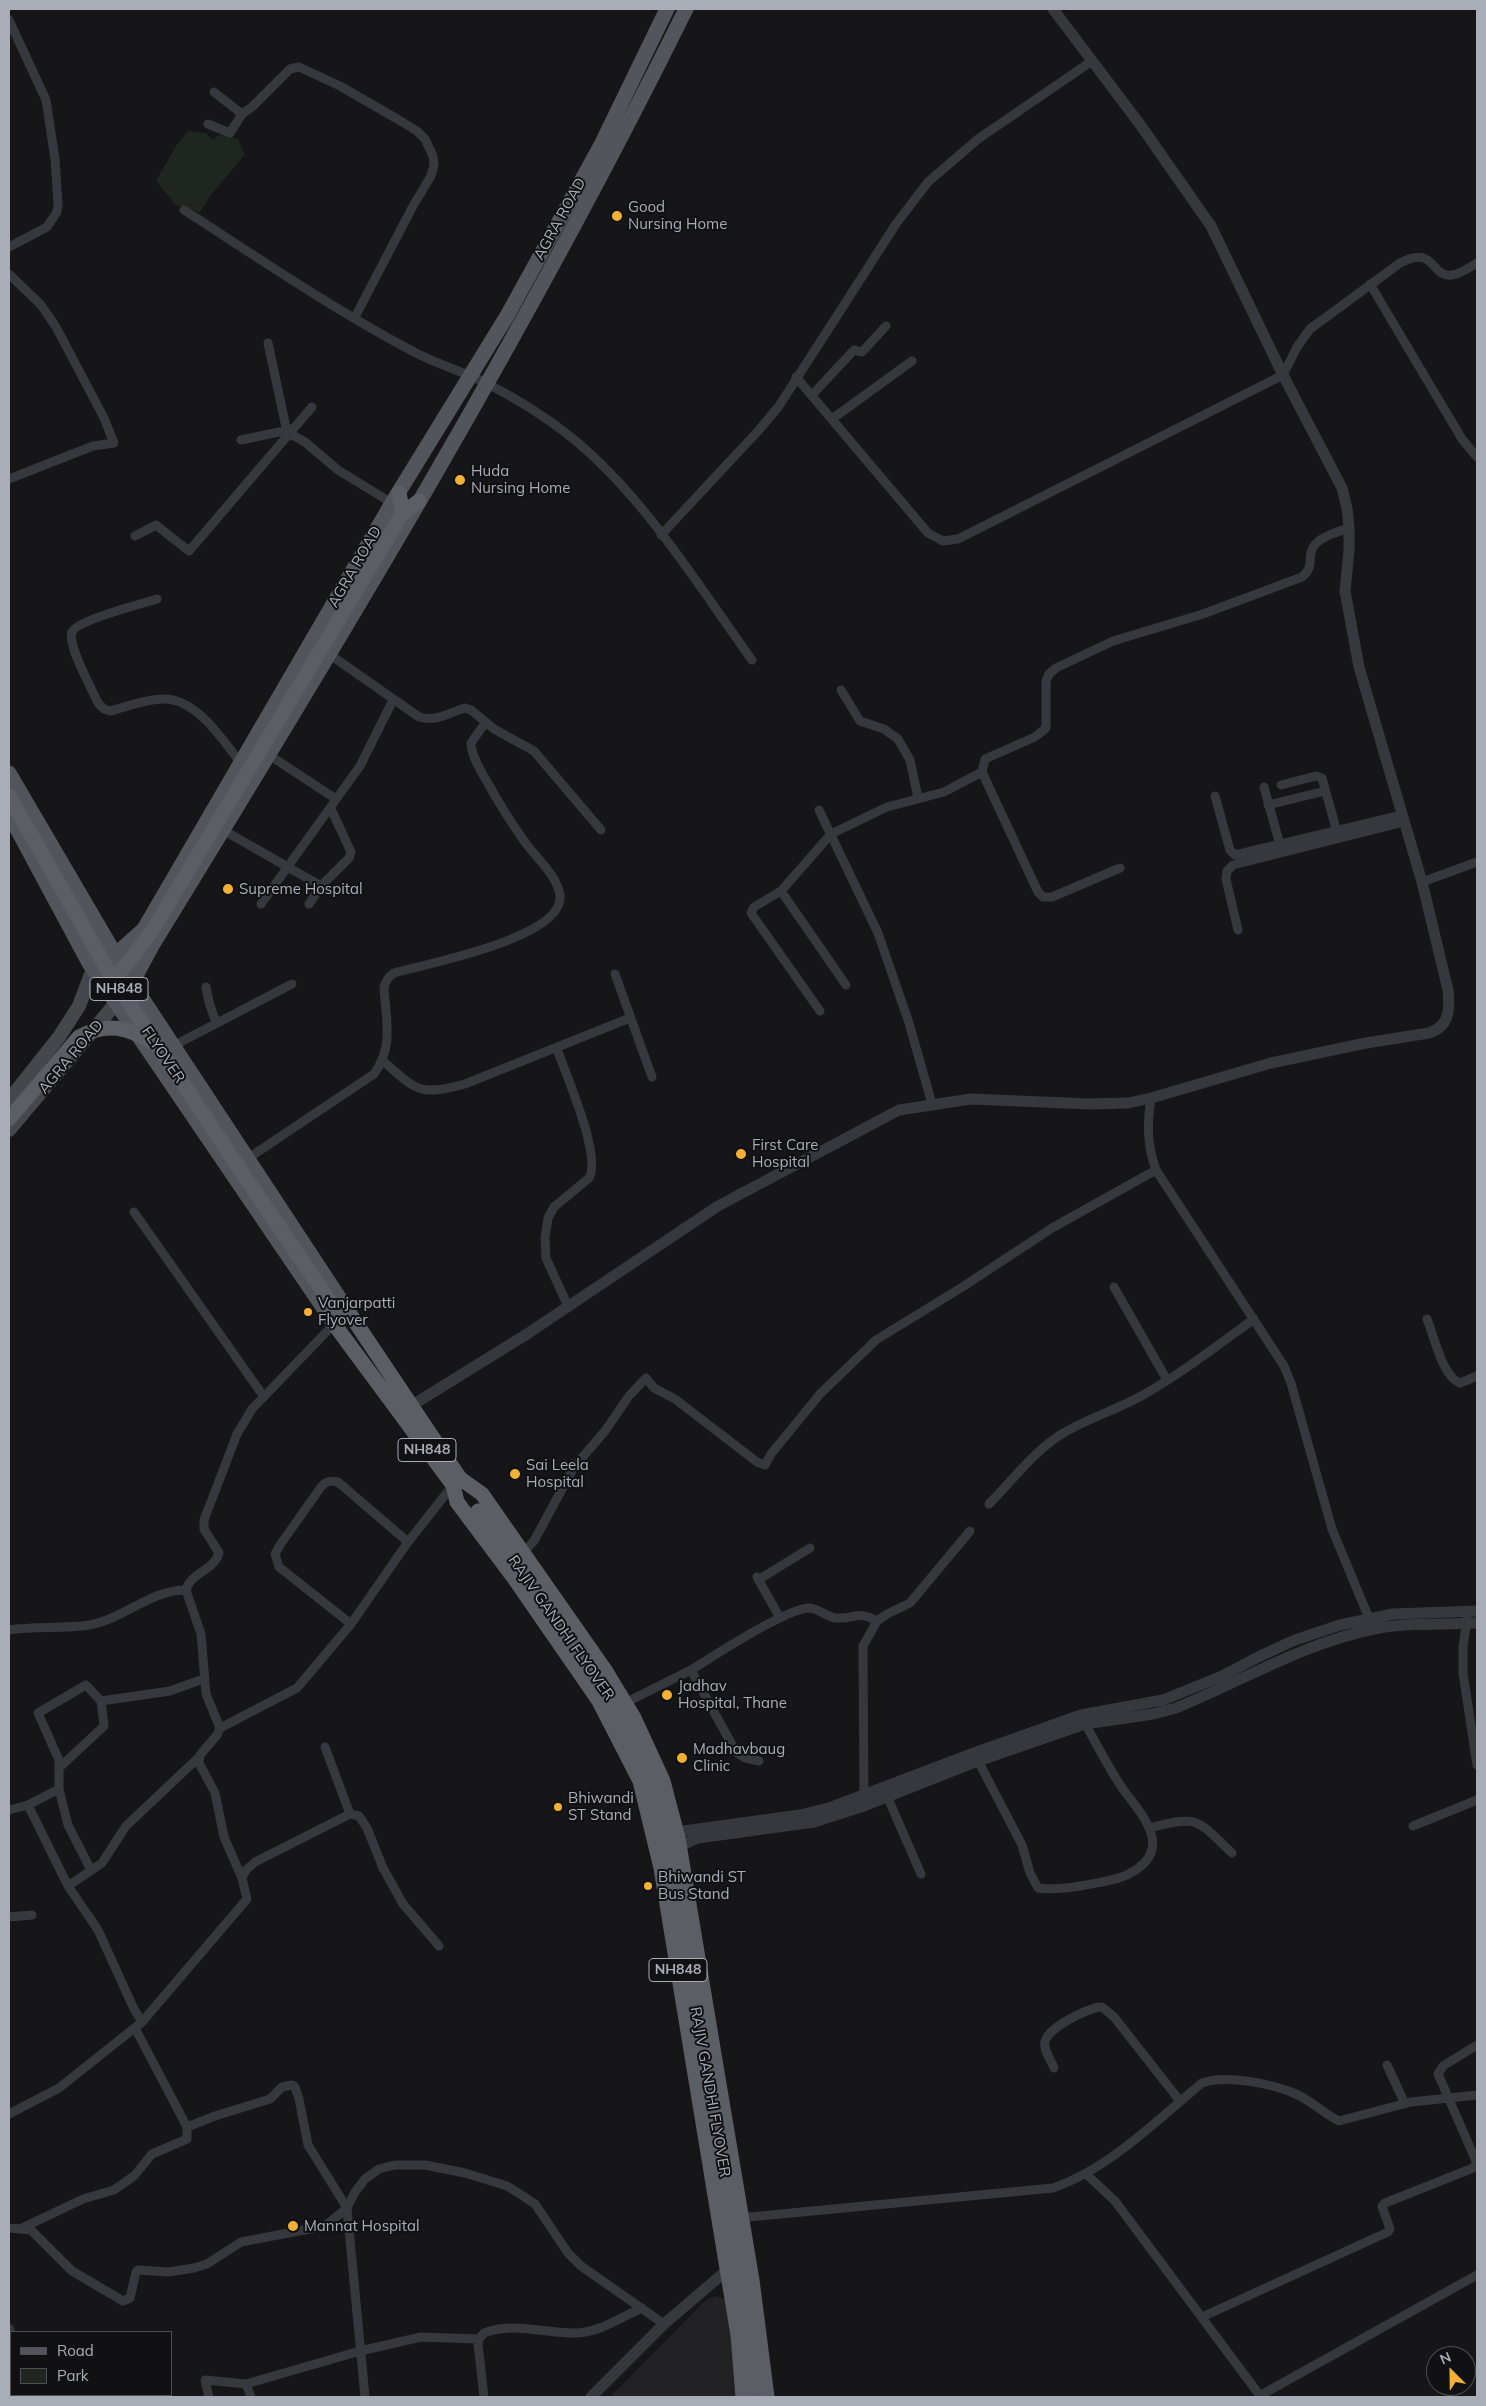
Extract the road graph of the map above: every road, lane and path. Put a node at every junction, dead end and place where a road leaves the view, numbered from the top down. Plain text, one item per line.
1 (666, 9) edge
2 (1053, 9) edge
3 (684, 13) edge
4 (9, 20) edge
5 (1092, 61) junction
6 (214, 92) dead end
7 (242, 114) junction
8 (208, 124) dead end
9 (184, 210) dead end
10 (9, 247) edge
11 (1477, 263) edge
12 (9, 274) edge
13 (1370, 284) junction
14 (355, 317) junction
15 (886, 326) dead end
16 (268, 342) dead end
17 (912, 360) dead end
18 (1283, 375) junction
19 (471, 377) junction
20 (796, 377) junction
21 (488, 384) junction
22 (812, 395) junction
23 (312, 407) dead end
24 (832, 419) junction
25 (288, 433) junction
26 (241, 440) dead end
27 (1477, 457) edge
28 (9, 479) edge
29 (419, 501) junction
30 (398, 507) junction
31 (1349, 528) junction
32 (661, 535) junction
33 (135, 536) dead end
34 (157, 599) dead end
35 (329, 654) junction
36 (752, 660) dead end
37 (841, 690) dead end
38 (393, 700) junction
39 (485, 723) junction
40 (269, 755) junction
41 (240, 762) junction
42 (982, 772) junction
43 (9, 773) edge
44 (1282, 785) dead end
45 (1264, 786) dead end
46 (1325, 791) junction
47 (9, 796) edge
48 (1215, 796) dead end
49 (918, 798) junction
50 (336, 799) junction
51 (1268, 805) junction
52 (331, 809) junction
53 (819, 810) dead end
54 (9, 814) edge
55 (1403, 818) junction
56 (223, 830) junction
57 (601, 830) dead end
58 (1336, 832) junction
59 (832, 834) junction
60 (1280, 845) junction
61 (1477, 862) edge
62 (289, 867) junction
63 (1120, 868) dead end
64 (1422, 882) junction
65 (322, 886) junction
66 (781, 891) junction
67 (261, 904) dead end
68 (309, 904) dead end
69 (1238, 930) dead end
70 (115, 955) junction
71 (93, 969) junction
72 (615, 974) dead end
73 (113, 979) junction
74 (132, 983) junction
75 (292, 984) dead end
76 (846, 985) dead end
77 (206, 986) dead end
78 (116, 1003) junction
79 (820, 1011) dead end
80 (630, 1018) junction
81 (216, 1023) junction
82 (156, 1044) junction
83 (173, 1046) junction
84 (557, 1049) junction
85 (383, 1061) junction
86 (652, 1077) dead end
87 (1151, 1098) junction
88 (9, 1100) edge
89 (932, 1104) junction
90 (9, 1119) edge
91 (9, 1130) edge
92 (246, 1159) junction
93 (1156, 1170) junction
94 (230, 1171) junction
95 (134, 1212) dead end
96 (1114, 1287) dead end
97 (332, 1304) junction
98 (568, 1306) junction
99 (348, 1311) junction
100 (1254, 1319) junction
101 (1427, 1319) dead end
102 (333, 1323) junction
103 (1477, 1376) edge
104 (1167, 1380) junction
105 (264, 1397) junction
106 (406, 1409) junction
107 (461, 1488) junction
108 (989, 1504) dead end
109 (970, 1531) dead end
110 (408, 1542) junction
111 (810, 1548) dead end
112 (522, 1554) junction
113 (186, 1590) junction
114 (1473, 1611) edge
115 (780, 1618) junction
116 (569, 1619) junction
117 (877, 1621) junction
118 (1472, 1623) edge
119 (350, 1624) junction
120 (1371, 1624) junction
121 (9, 1630) edge
122 (551, 1632) junction
123 (1300, 1638) junction
124 (1306, 1650) junction
125 (690, 1670) junction
126 (203, 1679) junction
127 (101, 1701) junction
128 (625, 1703) junction
129 (1083, 1720) junction
130 (1473, 1720) edge
131 (220, 1728) junction
132 (324, 1747) dead end
133 (976, 1757) junction
134 (198, 1758) junction
135 (759, 1761) dead end
136 (1477, 1764) edge
137 (59, 1768) junction
138 (59, 1789) junction
139 (887, 1796) junction
140 (1477, 1800) edge
141 (864, 1801) junction
142 (28, 1805) junction
143 (9, 1810) edge
144 (350, 1814) junction
145 (1413, 1826) dead end
146 (1149, 1828) junction
147 (676, 1831) junction
148 (655, 1837) junction
149 (679, 1847) junction
150 (659, 1853) junction
151 (1232, 1854) dead end
152 (91, 1870) junction
153 (921, 1874) dead end
154 (242, 1878) junction
155 (68, 1886) junction
156 (32, 1915) dead end
157 (9, 1917) edge
158 (439, 1946) dead end
159 (139, 2025) junction
160 (1477, 2045) edge
161 (1387, 2065) dead end
162 (1054, 2068) dead end
163 (1477, 2095) edge
164 (1450, 2098) junction
165 (1180, 2101) junction
166 (1405, 2104) junction
167 (9, 2114) edge
168 (187, 2126) junction
169 (1086, 2174) junction
170 (347, 2208) junction
171 (741, 2218) junction
172 (719, 2220) junction
173 (9, 2228) edge
174 (22, 2228) junction
175 (747, 2254) junction
176 (727, 2270) junction
177 (1477, 2275) edge
178 (642, 2308) junction
179 (1202, 2317) junction
180 (664, 2324) junction
181 (479, 2339) junction
182 (360, 2351) junction
183 (246, 2384) junction
184 (1261, 2396) edge
185 (209, 2397) edge
186 (250, 2397) edge
187 (365, 2397) edge
188 (484, 2397) edge
189 (591, 2397) edge
190 (742, 2397) edge
191 (752, 2397) edge
192 (767, 2397) edge

1 - 3 street
1 - 19 main road, AGRA ROAD
2 - 5 street
3 - 21 main road, AGRA ROAD
4 - 10 street
5 - 18 street
5 - 20 street
6 - 7 street
7 - 8 street
7 - 14 street
9 - 14 street
11 - 13 street
12 - 28 street
13 - 18 street
13 - 27 street
14 - 19 street
15 - 22 street
16 - 25 street
17 - 24 street
18 - 24 street
18 - 31 street
19 - 21 street
19 - 30 main road, AGRA ROAD
20 - 22 street
20 - 32 street
21 - 29 main road, AGRA ROAD
21 - 32 street
22 - 24 street
23 - 25 street
25 - 26 street
25 - 30 street
25 - 33 street
29 - 30 highway
29 - 35 main road, AGRA ROAD
30 - 41 main road, AGRA ROAD
30 - 73 highway, bridge
31 - 42 street
31 - 55 street
32 - 36 street
34 - 41 street
35 - 38 street
35 - 40 main road, AGRA ROAD
37 - 49 street
38 - 39 street
38 - 50 street
39 - 57 street
39 - 85 street
40 - 50 street
40 - 56 main road, AGRA ROAD
41 - 70 main road, AGRA ROAD
42 - 49 street
42 - 63 street
43 - 70 main road
44 - 46 street
45 - 51 street
46 - 51 street
46 - 58 street
47 - 73 highway, FLYOVER / NH848, bridge
48 - 60 street
49 - 59 street
50 - 52 street
51 - 60 street
52 - 62 street
52 - 65 street
53 - 59 street
54 - 71 main road
55 - 58 street
55 - 64 street
55 - 69 street
56 - 62 street
56 - 74 main road, AGRA ROAD
58 - 60 street
59 - 66 street
59 - 89 street
61 - 64 street
62 - 65 street
62 - 67 street
64 - 87 street
65 - 68 street
66 - 76 street
66 - 79 street
70 - 71 main road, AGRA ROAD
70 - 74 main road
71 - 78 main road
71 - 88 main road, AGRA ROAD
72 - 80 street
73 - 82 highway, FLYOVER / NH848, bridge
74 - 78 main road, AGRA ROAD
74 - 83 main road
75 - 81 street
77 - 81 street
78 - 91 main road, AGRA ROAD
78 - 94 main road
80 - 84 street
80 - 86 street
81 - 83 street
82 - 90 highway, bridge
82 - 97 highway, FLYOVER / NH848, bridge
83 - 92 main road
84 - 85 street
84 - 98 street
85 - 92 street
87 - 89 street
87 - 93 street
89 - 98 street
92 - 94 street
92 - 99 main road
93 - 100 street
93 - 112 street
94 - 102 main road
95 - 105 street
96 - 104 street
97 - 99 highway
97 - 102 highway
98 - 106 street
99 - 106 highway, NH848
100 - 104 street
100 - 120 street
101 - 103 street
102 - 105 street
102 - 106 highway, NH848
104 - 108 street
105 - 113 street
106 - 107 highway, NH848
107 - 110 street
107 - 112 highway, NH848
107 - 122 highway, NH848
107 - 191 highway, RAJIV GANDHI FLYOVER, bridge
109 - 117 street
110 - 119 street
110 - 119 street
111 - 115 street
112 - 116 highway, NH848
113 - 121 street
113 - 126 street
114 - 118 street
114 - 120 street
115 - 117 street
115 - 125 street
116 - 122 street
116 - 128 highway, NH848
117 - 141 street
118 - 120 street
118 - 130 street
119 - 131 street
120 - 123 street
120 - 124 street
122 - 148 highway, NH848
123 - 124 street
123 - 129 street
124 - 129 street
125 - 128 street
125 - 135 street
126 - 127 street
126 - 131 street
127 - 137 street
127 - 137 street
128 - 147 highway, NH848
129 - 133 street
129 - 146 street
130 - 136 street
131 - 134 street
132 - 144 street
133 - 139 street
133 - 141 street
133 - 146 street
134 - 152 street
134 - 154 street
137 - 138 street
138 - 142 street
138 - 152 street
139 - 141 street
139 - 153 street
140 - 145 street
141 - 147 street
141 - 149 street
142 - 143 street
142 - 155 street
144 - 154 street
144 - 158 street
146 - 151 street
147 - 148 street
147 - 149 highway, NH848
148 - 150 highway, NH848
149 - 150 street
149 - 171 highway, NH848
150 - 172 highway, NH848
152 - 155 street
154 - 159 street
155 - 159 street
156 - 157 street
159 - 167 street
159 - 168 street
160 - 164 street
161 - 166 street
162 - 165 street
163 - 164 street
164 - 166 street
164 - 179 street
165 - 166 street
165 - 169 street
168 - 170 street
168 - 174 street
169 - 171 street
169 - 179 street
170 - 174 street
170 - 178 street
170 - 182 street
171 - 172 street
171 - 175 highway, NH848
172 - 176 highway, NH848
173 - 174 street
175 - 176 street
175 - 192 highway, NH848
176 - 180 street
176 - 190 highway, NH848
177 - 184 street
178 - 180 street
178 - 181 street
179 - 184 street
180 - 189 street
181 - 182 street
181 - 188 street
182 - 183 street
182 - 187 street
183 - 185 street
183 - 186 street

